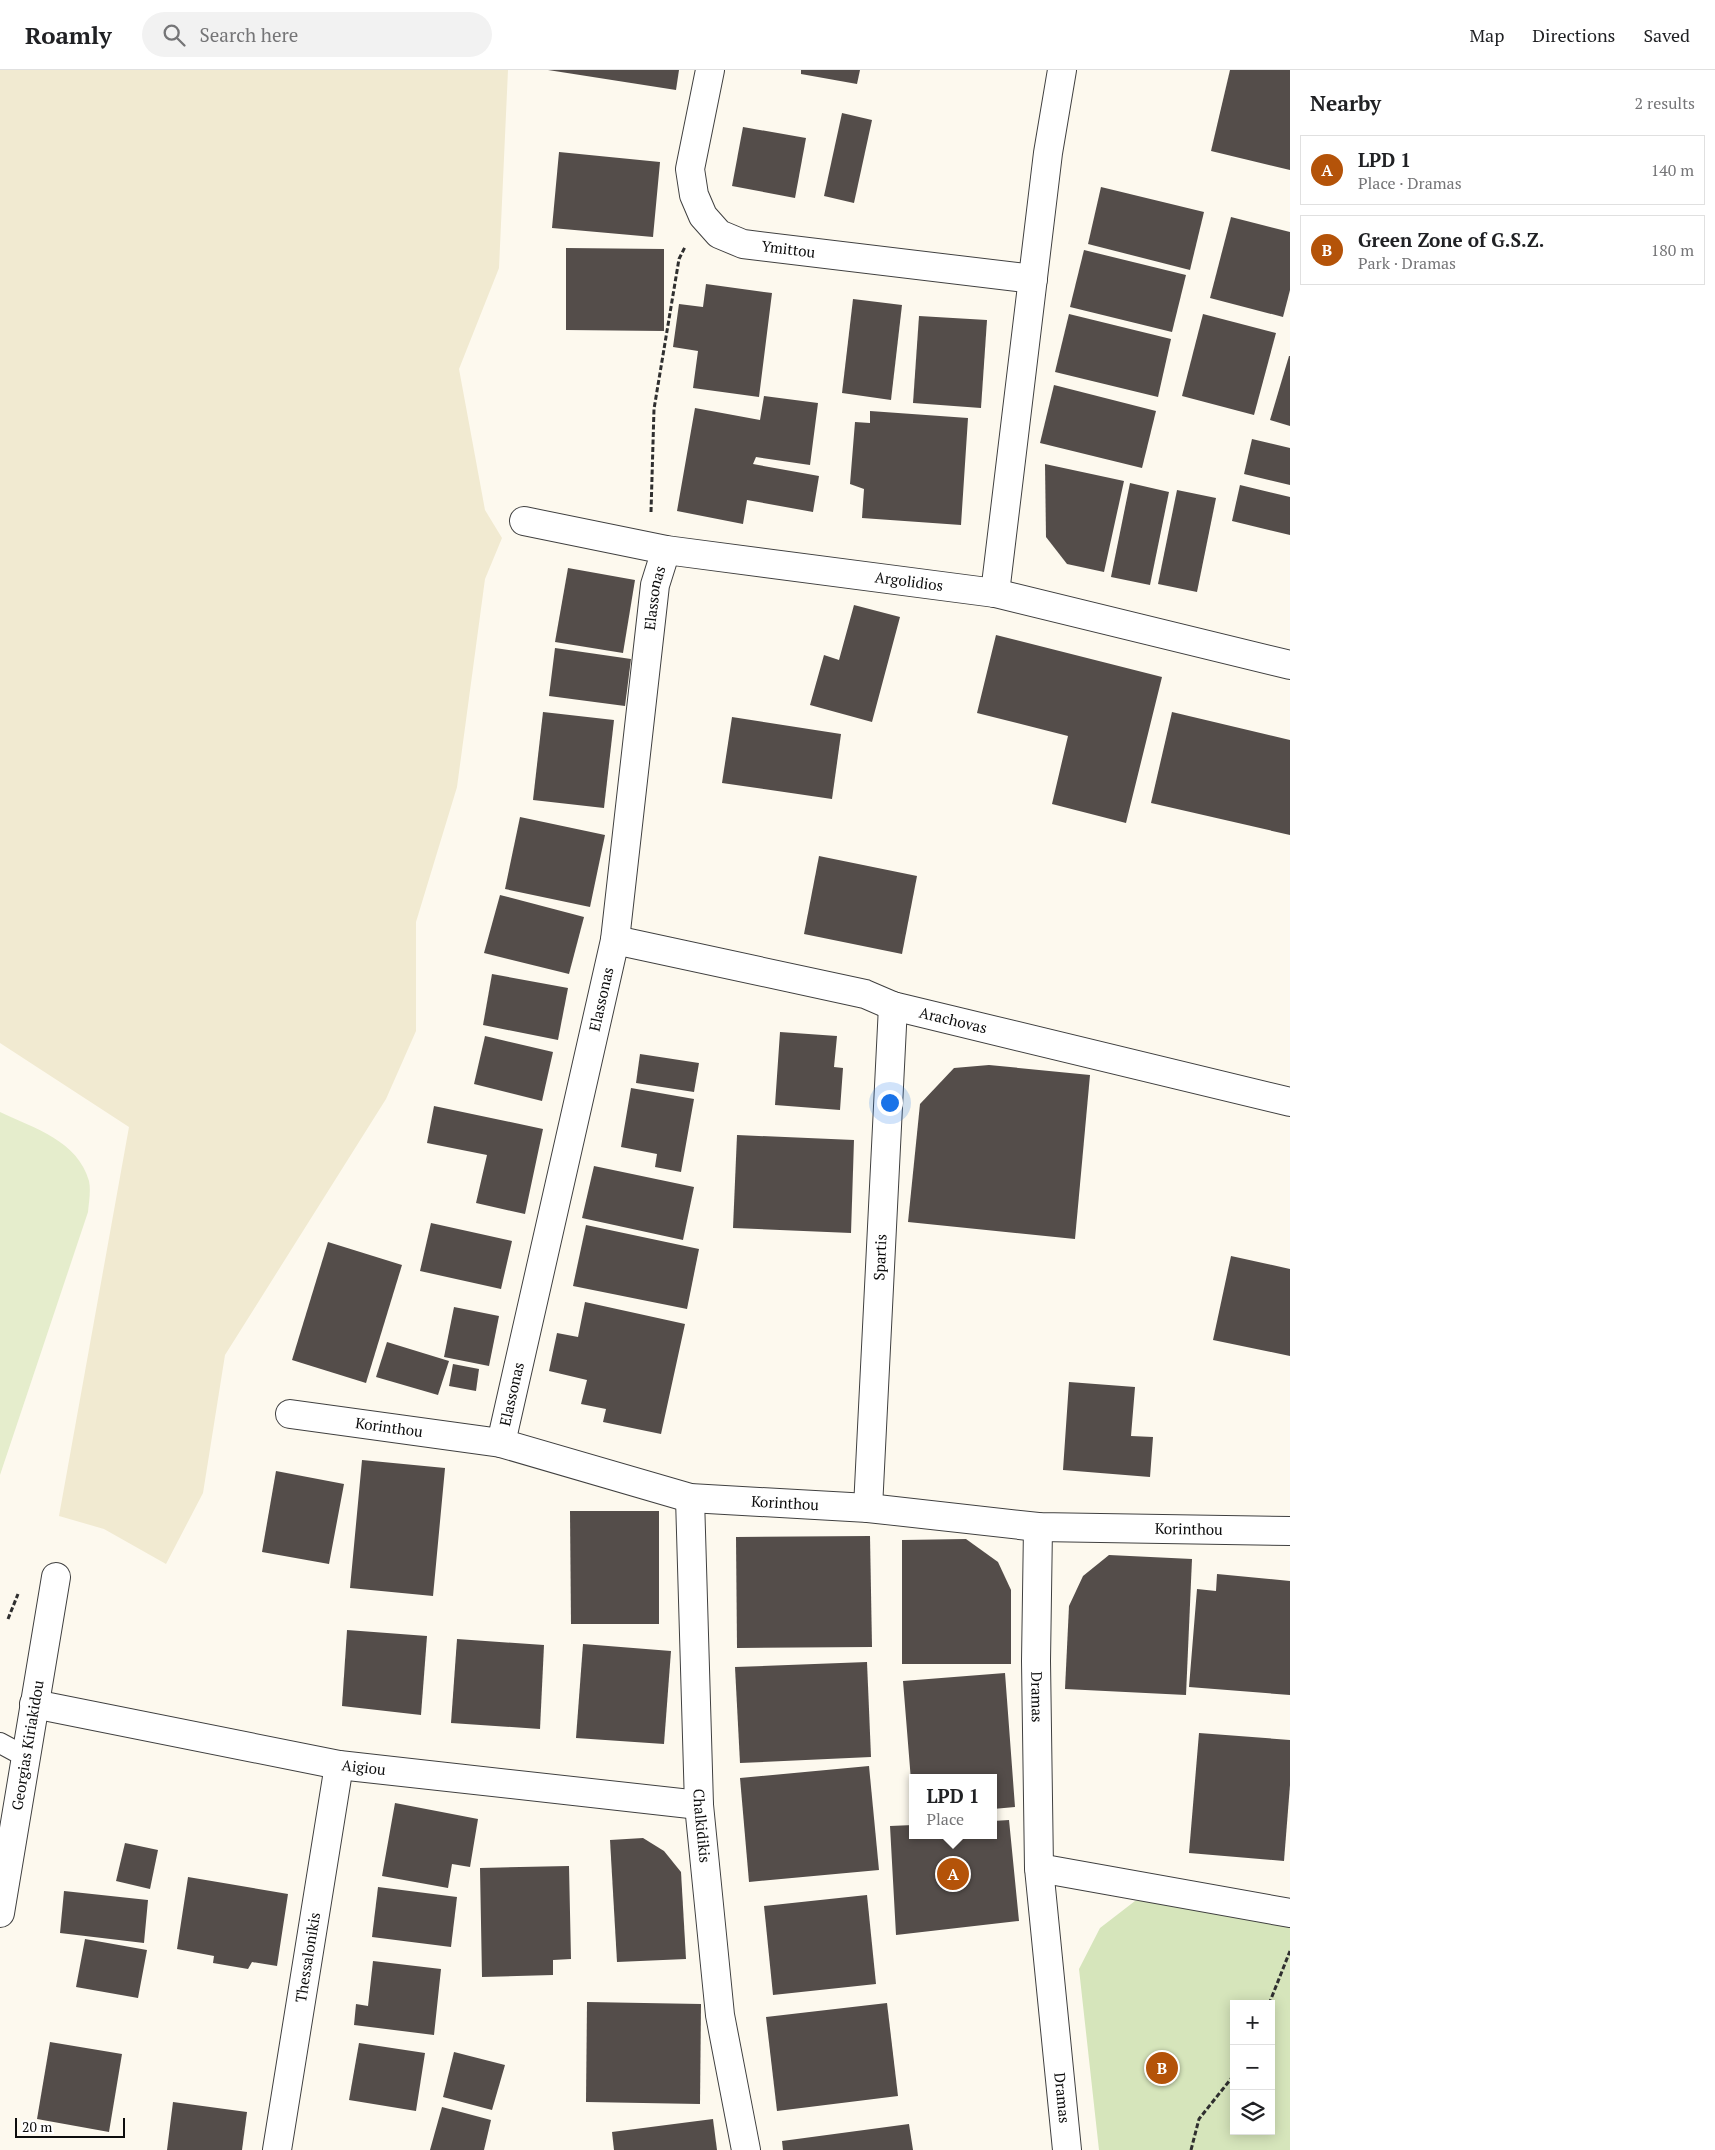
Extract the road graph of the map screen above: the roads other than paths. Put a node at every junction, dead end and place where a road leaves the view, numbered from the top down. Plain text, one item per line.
1 (710, 70) edge
2 (1062, 70) edge
3 (1033, 278) junction
4 (524, 521) dead end
5 (666, 550) junction
6 (995, 593) junction
7 (1290, 665) edge
8 (615, 940) junction
9 (893, 1006) junction
10 (1290, 1102) edge
11 (290, 1414) dead end
12 (501, 1443) junction
13 (690, 1498) junction
14 (868, 1508) junction
15 (1038, 1527) junction
16 (1290, 1531) edge
17 (56, 1577) dead end
18 (34, 1704) junction
19 (0, 1744) edge
20 (26, 1756) junction
21 (339, 1765) junction
22 (699, 1805) junction
23 (4, 1859) edge
24 (1039, 1868) junction
25 (0, 1913) edge
26 (1290, 1913) edge
27 (277, 2150) edge
28 (746, 2150) edge
29 (1067, 2150) edge

1 - 3 street, Ymittou
2 - 3 street
3 - 6 street
4 - 5 street, Argolidios
5 - 6 street, Argolidios
5 - 8 street, Elassonas
6 - 7 street, Argolidios
8 - 9 street, Arachovas
8 - 12 street, Elassonas
9 - 10 street, Arachovas
9 - 14 street, Spartis
11 - 12 street, Korinthou
12 - 13 street, Korinthou
13 - 14 street, Korinthou
13 - 22 street, Chalkidikis
14 - 15 street, Korinthou
15 - 16 street, Korinthou
15 - 24 street, Dramas
17 - 18 street, Georgias Kiriakidou
18 - 20 street, Georgias Kiriakidou
18 - 21 street, Aigiou
19 - 20 lane
20 - 23 street, Georgias Kiriakidou
21 - 22 street, Aigiou
21 - 27 street, Thessalonikis
22 - 28 street, Chalkidikis
23 - 25 street, Georgias Kiriakidou
24 - 26 street
24 - 29 street, Dramas

